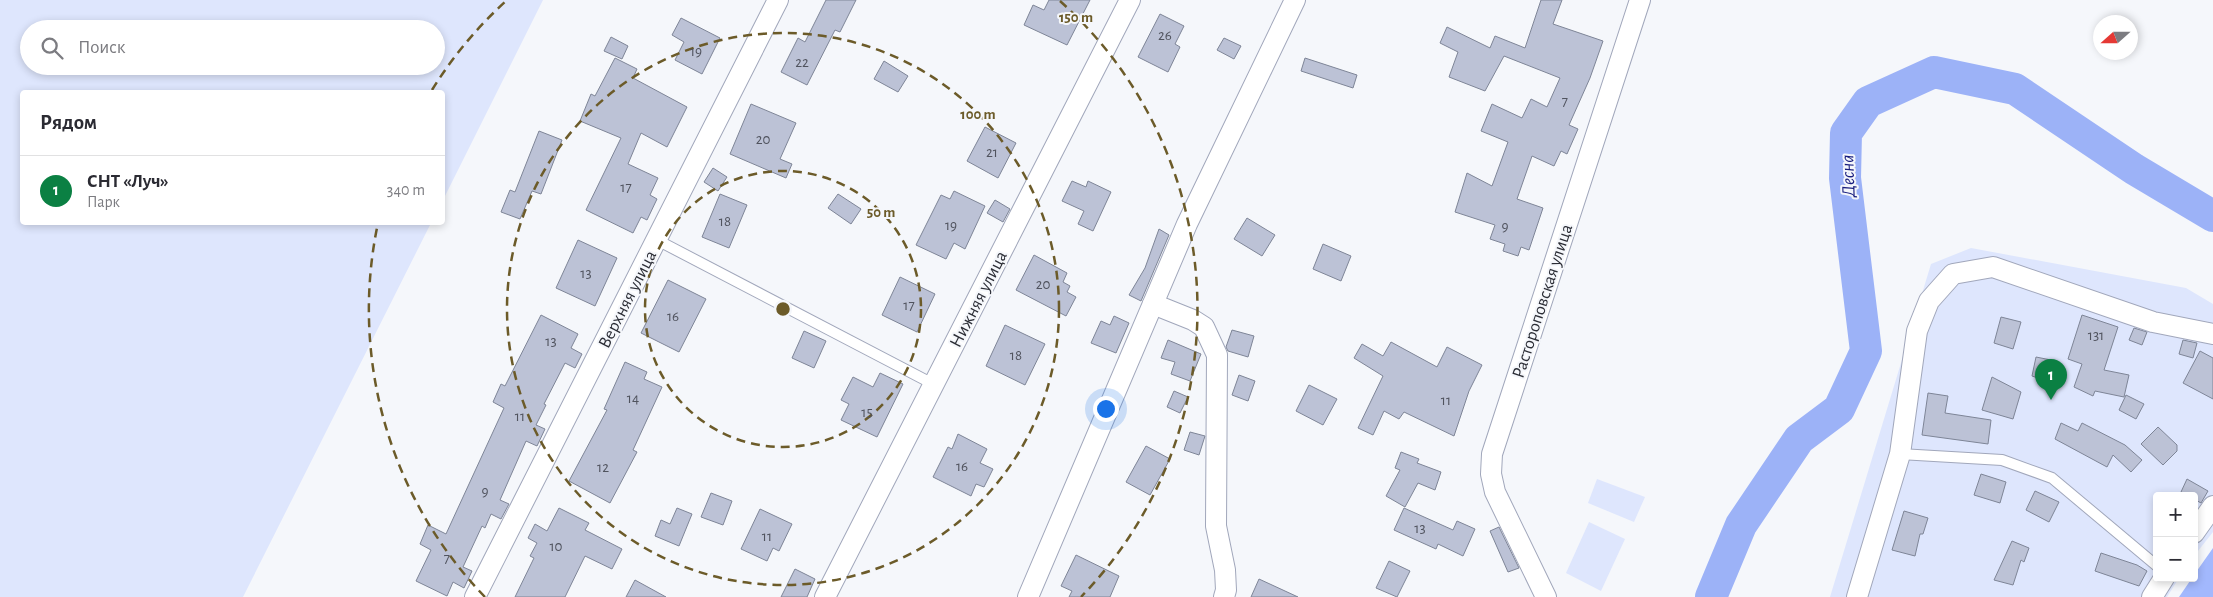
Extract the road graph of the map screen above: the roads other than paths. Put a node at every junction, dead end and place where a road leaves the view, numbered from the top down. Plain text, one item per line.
1 (778, 0) edge
2 (1130, 0) edge
3 (1295, 0) edge
4 (1640, 0) edge
5 (657, 240) junction
6 (1153, 304) junction
7 (2213, 334) edge
8 (935, 385) junction
9 (1900, 454) junction
10 (2213, 506) edge
11 (2198, 527) edge
12 (2153, 563) edge
13 (2161, 582) edge
14 (475, 597) edge
15 (825, 597) edge
16 (1028, 597) edge
17 (1224, 597) edge
18 (1546, 597) edge
19 (1857, 597) edge
20 (2152, 597) edge

1 - 5 street, Верхняя улица
2 - 8 street, Нижняя улица
3 - 6 street
4 - 18 street, Растороповская улица
5 - 8 lane
5 - 14 street, Верхняя улица
6 - 16 street
6 - 17 street
7 - 9 street
8 - 15 street, Нижняя улица
9 - 12 lane
9 - 19 street
10 - 11 street
13 - 20 street

